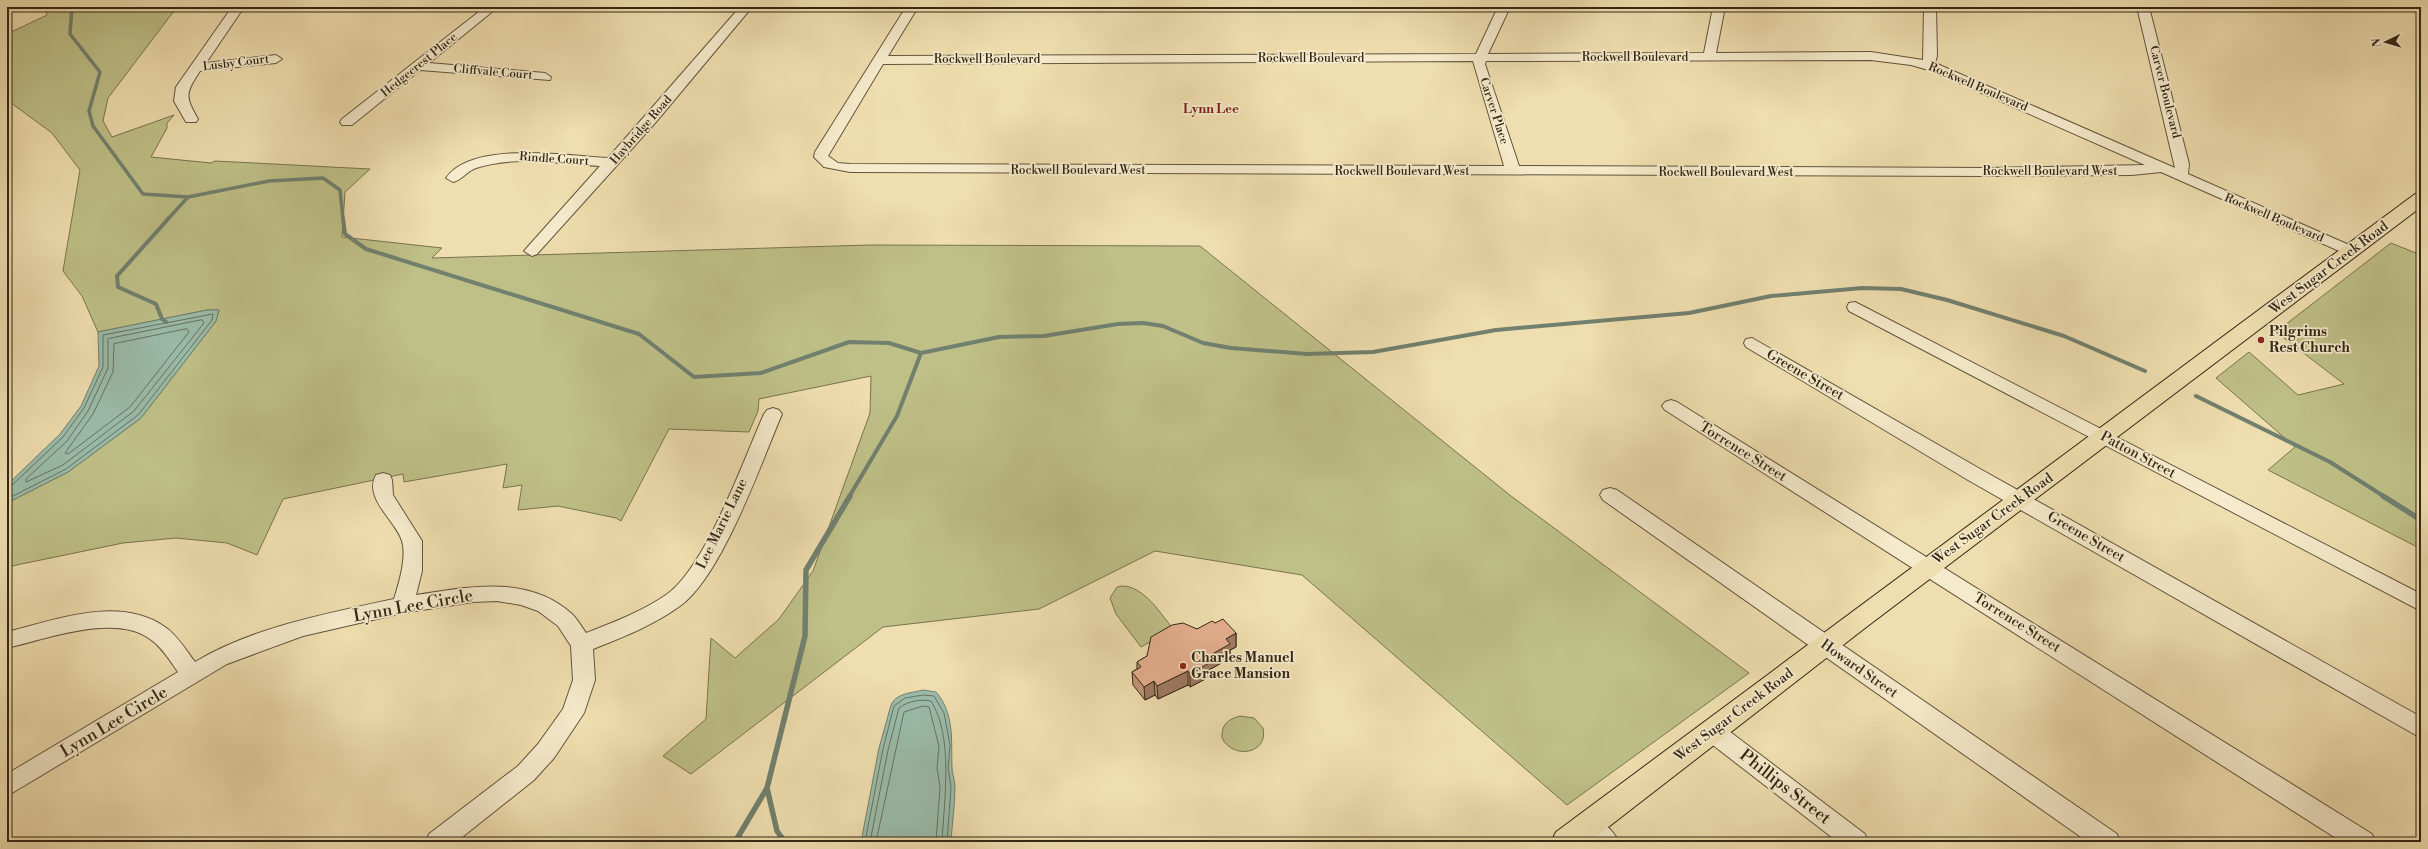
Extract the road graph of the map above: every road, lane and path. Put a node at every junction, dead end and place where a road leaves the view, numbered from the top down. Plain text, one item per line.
1 (238, 7) edge
2 (492, 7) edge
3 (746, 7) edge
4 (912, 7) edge
5 (1504, 7) edge
6 (1719, 7) edge
7 (1930, 7) edge
8 (2143, 7) edge
9 (1711, 56) junction
10 (1481, 57) junction
11 (276, 59) dead end
12 (880, 60) junction
13 (1928, 65) junction
14 (417, 66) junction
15 (196, 68) junction
16 (545, 77) dead end
17 (191, 119) dead end
18 (347, 122) dead end
19 (612, 163) junction
20 (2162, 168) junction
21 (1513, 171) junction
22 (2181, 177) junction
23 (453, 178) dead end
24 (2421, 198) edge
25 (532, 251) dead end
26 (2351, 251) junction
27 (1855, 307) dead end
28 (1752, 344) dead end
29 (1671, 406) dead end
30 (773, 414) dead end
31 (2104, 437) junction
32 (383, 480) dead end
33 (1610, 495) dead end
34 (2020, 500) junction
35 (1927, 568) junction
36 (2421, 603) edge
37 (404, 605) junction
38 (7, 640) edge
39 (582, 644) junction
40 (1826, 646) junction
41 (192, 674) junction
42 (2421, 728) edge
43 (1713, 732) junction
44 (7, 786) edge
45 (1588, 825) junction
46 (438, 842) edge
47 (1566, 842) edge
48 (1607, 842) edge
49 (1856, 842) edge
50 (2108, 842) edge
51 (2363, 842) edge

1 - 15 street
2 - 14 street, Hedgecrest Place
3 - 19 street, Haybridge Road
4 - 12 street, Rockwell Boulevard West
5 - 10 street, Carver Place
6 - 9 street
7 - 13 street
8 - 22 street, Carver Boulevard
9 - 10 street, Rockwell Boulevard
9 - 13 street, Rockwell Boulevard
10 - 12 street, Rockwell Boulevard
10 - 21 street, Carver Place
11 - 15 street, Lusby Court
12 - 21 street, Rockwell Boulevard West
13 - 20 street, Rockwell Boulevard
14 - 16 street, Cliffvale Court
14 - 18 street, Hedgecrest Place
15 - 17 street
19 - 23 street, Rindle Court
19 - 25 street, Haybridge Road
20 - 21 street, Rockwell Boulevard West
20 - 22 street, Rockwell Boulevard
22 - 26 street, Rockwell Boulevard
24 - 26 main road, West Sugar Creek Road
26 - 31 main road, West Sugar Creek Road
27 - 31 street, Patton Street
28 - 34 street, Greene Street
29 - 35 street, Torrence Street
30 - 39 street, Lee Marie Lane
31 - 34 main road, West Sugar Creek Road
31 - 36 street, Patton Street
32 - 37 street
33 - 40 street, Howard Street
34 - 35 main road, West Sugar Creek Road
34 - 42 street, Greene Street
35 - 40 main road, West Sugar Creek Road
35 - 51 street, Torrence Street
37 - 39 street, Lynn Lee Circle
37 - 41 street, Lynn Lee Circle
38 - 41 street
39 - 46 street
40 - 43 main road, West Sugar Creek Road
40 - 50 street, Howard Street
41 - 44 street, Lynn Lee Circle
43 - 45 main road, West Sugar Creek Road
43 - 49 street, Phillips Street
45 - 47 main road, West Sugar Creek Road
45 - 48 street

